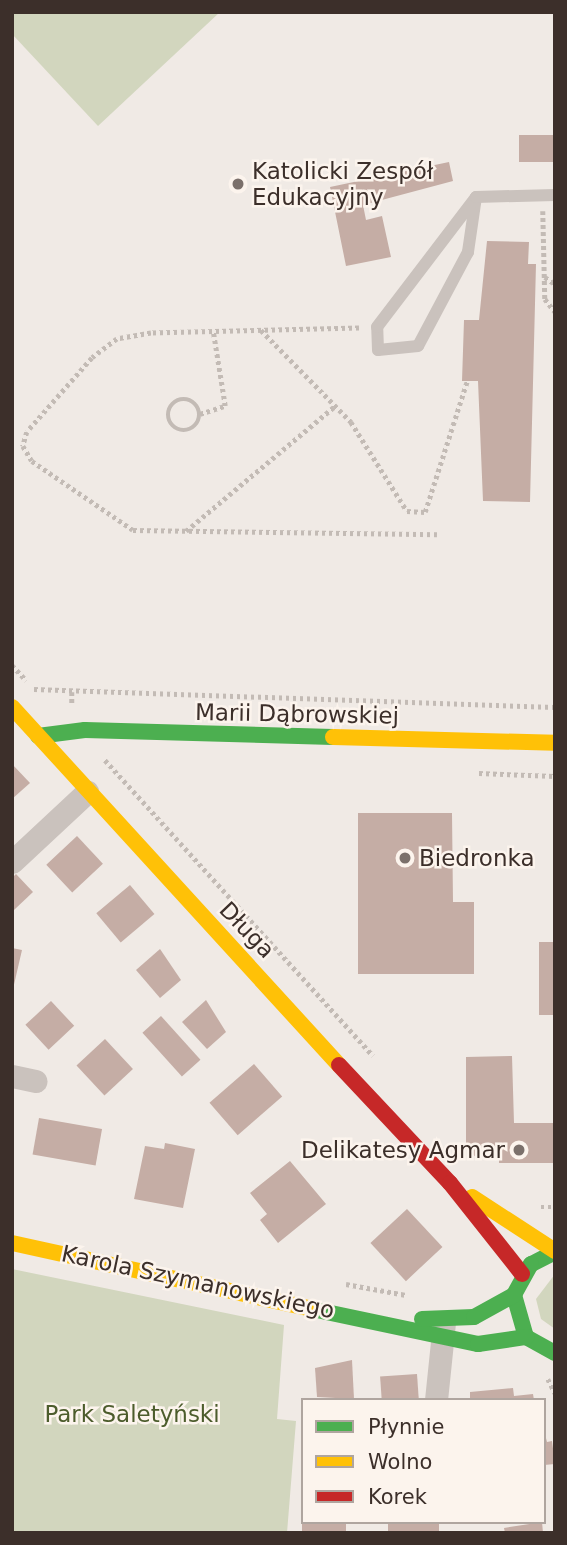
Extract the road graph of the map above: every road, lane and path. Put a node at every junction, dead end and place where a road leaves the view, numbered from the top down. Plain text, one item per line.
1 (549, 195) edge
2 (477, 197) junction
3 (545, 277) junction
4 (555, 284) edge
5 (555, 312) edge
6 (377, 327) junction
7 (261, 330) junction
8 (214, 331) junction
9 (467, 381) dead end
10 (335, 406) junction
11 (200, 414) junction
12 (185, 531) junction
13 (438, 534) dead end
14 (12, 665) edge
15 (72, 692) junction
16 (12, 707) edge
17 (555, 707) edge
18 (85, 730) junction
19 (38, 736) junction
20 (555, 743) edge
21 (479, 773) dead end
22 (555, 776) edge
23 (87, 792) junction
24 (12, 862) edge
25 (379, 1065) dead end
26 (12, 1076) edge
27 (35, 1081) dead end
28 (450, 1183) junction
29 (536, 1207) dead end
30 (555, 1207) edge
31 (12, 1243) edge
32 (555, 1251) edge
33 (522, 1274) junction
34 (514, 1295) junction
35 (444, 1329) junction
36 (526, 1337) junction
37 (555, 1353) edge
38 (436, 1398) edge

1 - 2 lane
1 - 3 path
2 - 6 lane
2 - 6 lane
3 - 4 path
3 - 5 path
6 - 7 path
7 - 8 path
7 - 10 path
8 - 11 path
8 - 12 path
9 - 10 path
10 - 12 path
11 - 11 path
12 - 13 path
14 - 15 path
15 - 17 path
15 - 18 path
16 - 19 street, Długa
18 - 19 street, Marii Dąbrowskiej
18 - 20 street, Marii Dąbrowskiej
18 - 25 path
19 - 23 street, Długa
21 - 22 path
23 - 24 street
23 - 28 street, Długa
26 - 27 street
28 - 32 street, Długa
28 - 33 street, Długa
29 - 30 path
31 - 35 street, Karola Szymanowskiego
32 - 33 street
33 - 34 street
34 - 35 street, Karola Szymanowskiego
34 - 36 street
35 - 36 street, Karola Szymanowskiego
35 - 38 street
36 - 37 street

